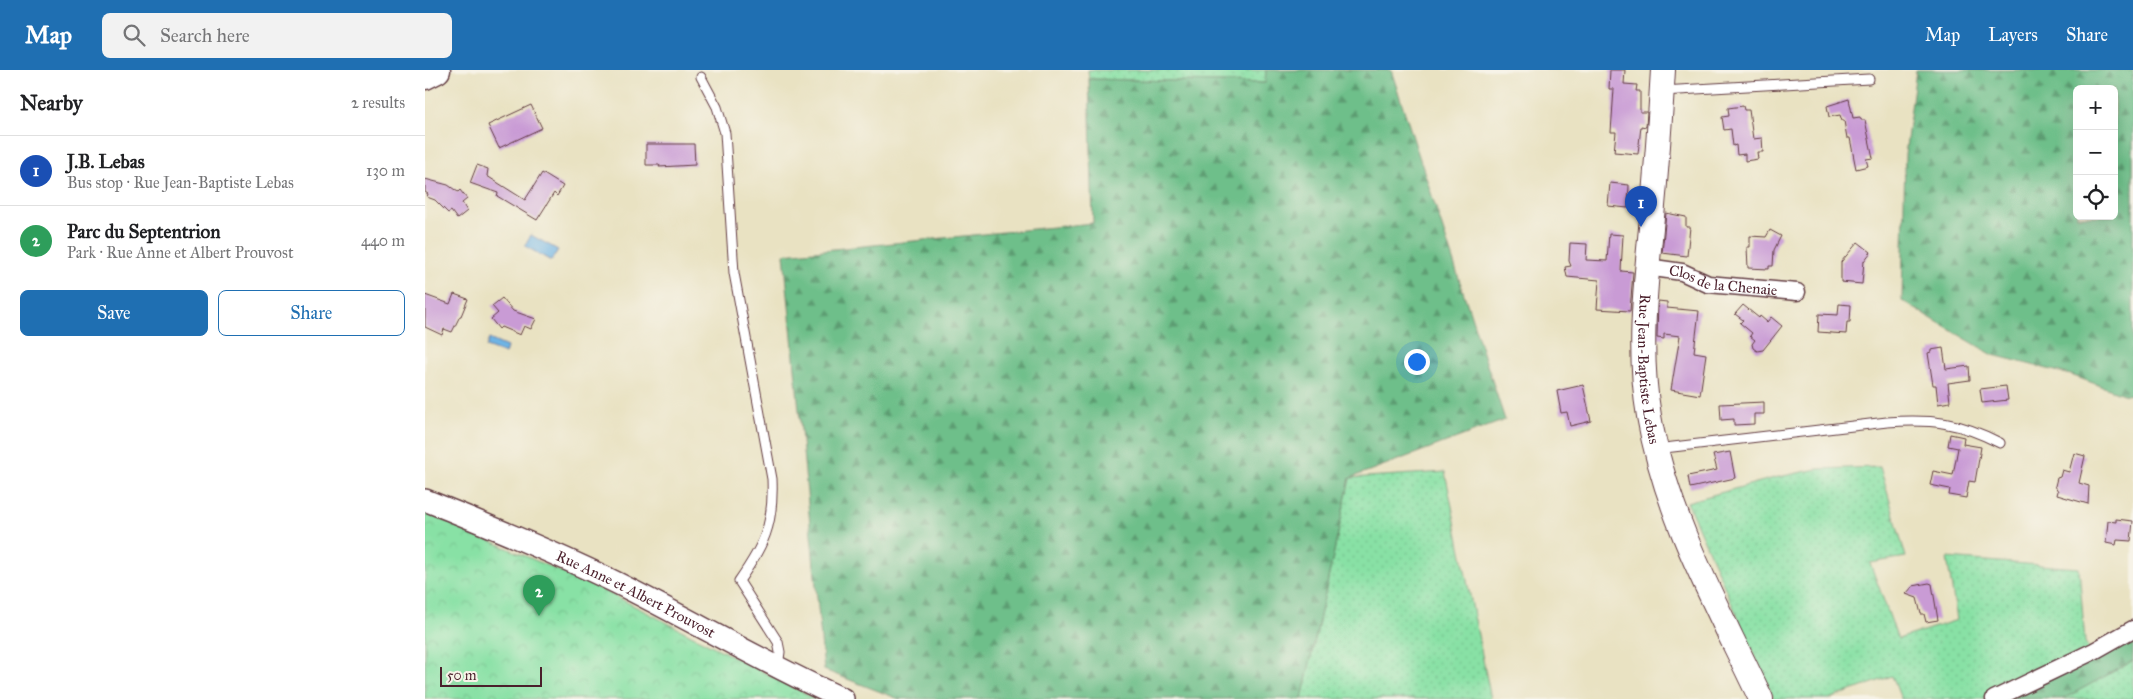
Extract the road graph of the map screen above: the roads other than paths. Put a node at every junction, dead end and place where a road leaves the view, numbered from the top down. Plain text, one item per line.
1 (437, 70) edge
2 (425, 76) edge
3 (701, 78) dead end
4 (1869, 79) dead end
5 (1663, 81) edge
6 (1647, 267) junction
7 (1797, 292) dead end
8 (2000, 443) dead end
9 (1655, 449) junction
10 (425, 500) edge
11 (2133, 629) edge
12 (1738, 652) junction
13 (777, 667) junction
14 (843, 699) edge
15 (1751, 699) edge
16 (1761, 699) edge
17 (1994, 699) edge

1 - 2 main road
3 - 13 lane
4 - 5 lane
5 - 6 main road, Rue Jean-Baptiste Lebas
6 - 7 street, Clos de la Chenaie
6 - 9 main road, Rue Jean-Baptiste Lebas
8 - 9 lane
9 - 12 main road, Rue Jean-Baptiste Lebas
10 - 13 street, Rue Anne et Albert Prouvost
11 - 17 street
12 - 15 main road, Rue Jean-Baptiste Lebas
12 - 16 main road, Rue Jean-Baptiste Lebas
13 - 14 street, Rue Anne et Albert Prouvost

